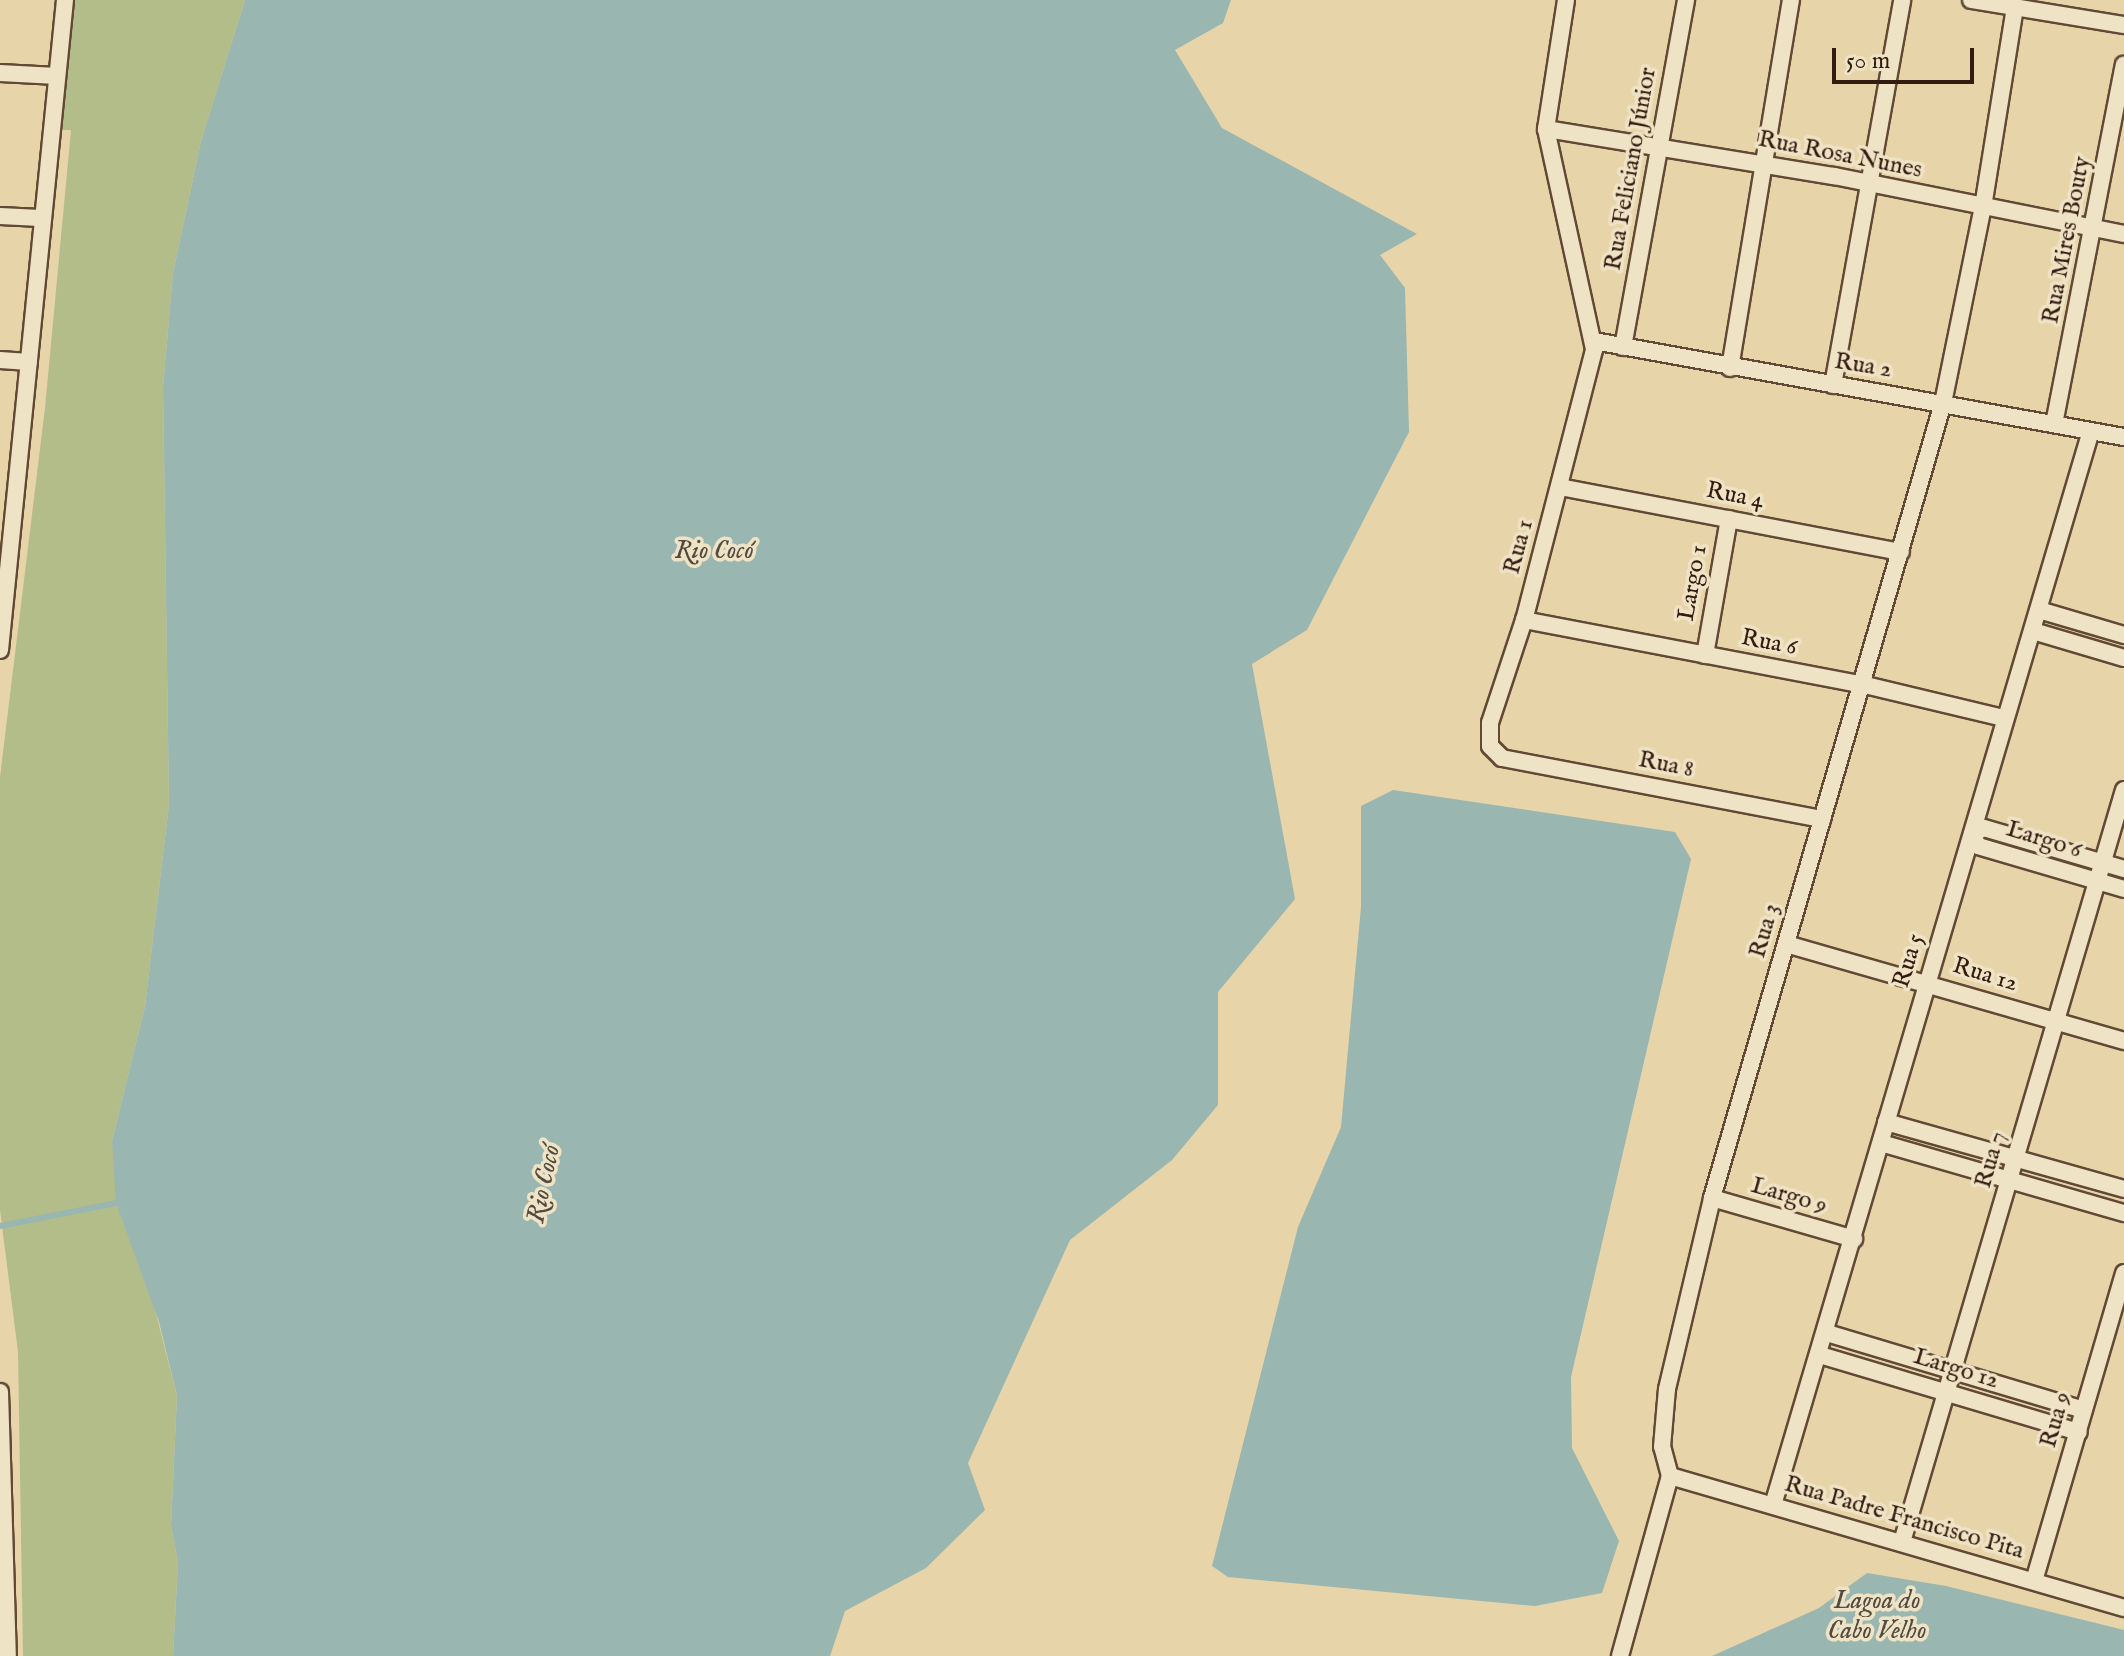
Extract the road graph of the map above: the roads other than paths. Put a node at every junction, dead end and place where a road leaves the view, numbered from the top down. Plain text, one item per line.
1 (65, 0) edge
2 (1566, 0) edge
3 (1686, 0) edge
4 (1791, 0) edge
5 (1902, 0) edge
6 (1971, 0) edge
7 (2015, 8) junction
8 (2124, 25) edge
9 (2124, 65) edge
10 (0, 73) edge
11 (57, 76) junction
12 (1546, 129) junction
13 (1659, 146) junction
14 (1760, 164) junction
15 (1867, 183) junction
16 (1983, 207) junction
17 (0, 216) edge
18 (40, 218) junction
19 (2096, 229) junction
20 (2124, 234) edge
21 (1594, 341) junction
22 (1623, 347) junction
23 (0, 360) edge
24 (29, 362) junction
25 (1730, 368) junction
26 (1833, 385) junction
27 (1943, 403) junction
28 (2054, 424) junction
29 (2091, 431) junction
30 (2124, 437) edge
31 (1560, 487) junction
32 (7, 507) edge
33 (1729, 519) junction
34 (1901, 552) junction
35 (2039, 610) junction
36 (1524, 620) junction
37 (2033, 631) junction
38 (2124, 635) edge
39 (0, 649) edge
40 (1705, 655) junction
41 (2124, 658) edge
42 (1861, 684) junction
43 (2004, 718) junction
44 (1502, 758) joint
45 (2124, 790) edge
46 (1822, 819) junction
47 (1972, 834) junction
48 (2102, 863) junction
49 (2124, 869) edge
50 (2097, 881) junction
51 (2124, 889) edge
52 (1786, 944) junction
53 (1928, 983) junction
54 (2055, 1021) junction
55 (2124, 1041) edge
56 (1886, 1122) junction
57 (1881, 1143) junction
58 (2016, 1157) junction
59 (2011, 1179) junction
60 (2124, 1189) edge
61 (1712, 1198) junction
62 (2124, 1213) edge
63 (1854, 1239) junction
64 (2124, 1273) edge
65 (2120, 1302) edge
66 (2117, 1325) edge
67 (1827, 1333) junction
68 (1820, 1355) junction
69 (1953, 1369) junction
70 (1946, 1390) junction
71 (0, 1392) edge
72 (2084, 1410) junction
73 (2079, 1432) junction
74 (1670, 1476) junction
75 (1773, 1505) junction
76 (1902, 1542) junction
77 (2034, 1581) junction
78 (2124, 1608) edge
79 (8, 1656) edge
80 (1620, 1656) edge

1 - 11 street
2 - 12 street
3 - 13 street, Rua Feliciano Júnior
4 - 14 street
5 - 15 street
6 - 7 street
7 - 8 street
7 - 16 street, Rua 3
9 - 19 street, Rua Mires Bouty
10 - 11 street
11 - 18 street
12 - 13 street, Rua Rosa Nunes
12 - 21 street
13 - 14 street, Rua Rosa Nunes
13 - 22 street, Rua Feliciano Júnior
14 - 15 street, Rua Rosa Nunes
14 - 25 street
15 - 16 street, Rua Rosa Nunes
15 - 26 street
16 - 19 street, Rua Rosa Nunes
16 - 27 street, Rua 3
17 - 18 street
18 - 24 street
19 - 20 street, Rua Rosa Nunes
19 - 28 street, Rua Mires Bouty
21 - 22 street, Rua 2
21 - 31 street, Rua 1
22 - 25 street, Rua 2
23 - 24 street
24 - 32 street
25 - 26 street, Rua 2
26 - 27 street, Rua 2
27 - 28 street, Rua 2
27 - 34 street, Rua 3
28 - 29 street, Rua 2
29 - 30 street, Rua 2
29 - 35 street, Rua 5
31 - 33 street, Rua 4
31 - 36 street, Rua 1
32 - 39 street
33 - 34 street, Rua 4
33 - 40 street, Largo 1
34 - 42 street, Rua 3
35 - 37 street, Rua 5
35 - 38 street
36 - 40 street, Rua 6
36 - 44 street, Rua 1
37 - 41 street
37 - 43 street, Rua 5
40 - 42 street, Rua 6
42 - 43 street, Rua 6
42 - 46 street, Rua 3
43 - 47 street, Rua 5
44 - 46 street, Rua 8
45 - 48 street, Rua 7
46 - 52 street, Rua 3
47 - 48 street, Largo 6
47 - 50 street, Largo 6
47 - 53 street, Rua 5
48 - 49 street, Largo 6
48 - 50 street, Rua 7
50 - 51 street, Largo 6
50 - 54 street, Rua 7
52 - 53 street, Rua 12
52 - 61 street, Rua 3
53 - 54 street, Rua 12
53 - 56 street, Rua 5
54 - 55 street, Rua 12
54 - 58 street, Rua 7
56 - 57 street, Rua 5
56 - 58 street
57 - 59 street
57 - 63 street, Rua 5
58 - 59 street, Rua 7
58 - 60 street
59 - 62 street
59 - 69 street, Rua 7
61 - 63 street, Largo 9
61 - 74 street, Rua 3
63 - 67 street, Rua 5
64 - 65 street, Rua 9
65 - 66 street, Rua 9
66 - 72 street, Rua 9
67 - 68 street, Rua 5
67 - 69 street, Largo 12
68 - 70 street, Largo 12
68 - 75 street, Rua 5
69 - 70 street, Rua 7
69 - 72 street, Largo 12
70 - 73 street, Largo 12
70 - 76 street, Rua 7
71 - 79 street
72 - 73 street, Rua 9
73 - 77 street, Rua 9
74 - 75 street, Rua Padre Francisco Pita
74 - 80 street
75 - 76 street, Rua Padre Francisco Pita
76 - 77 street, Rua Padre Francisco Pita
77 - 78 street, Rua Padre Francisco Pita

